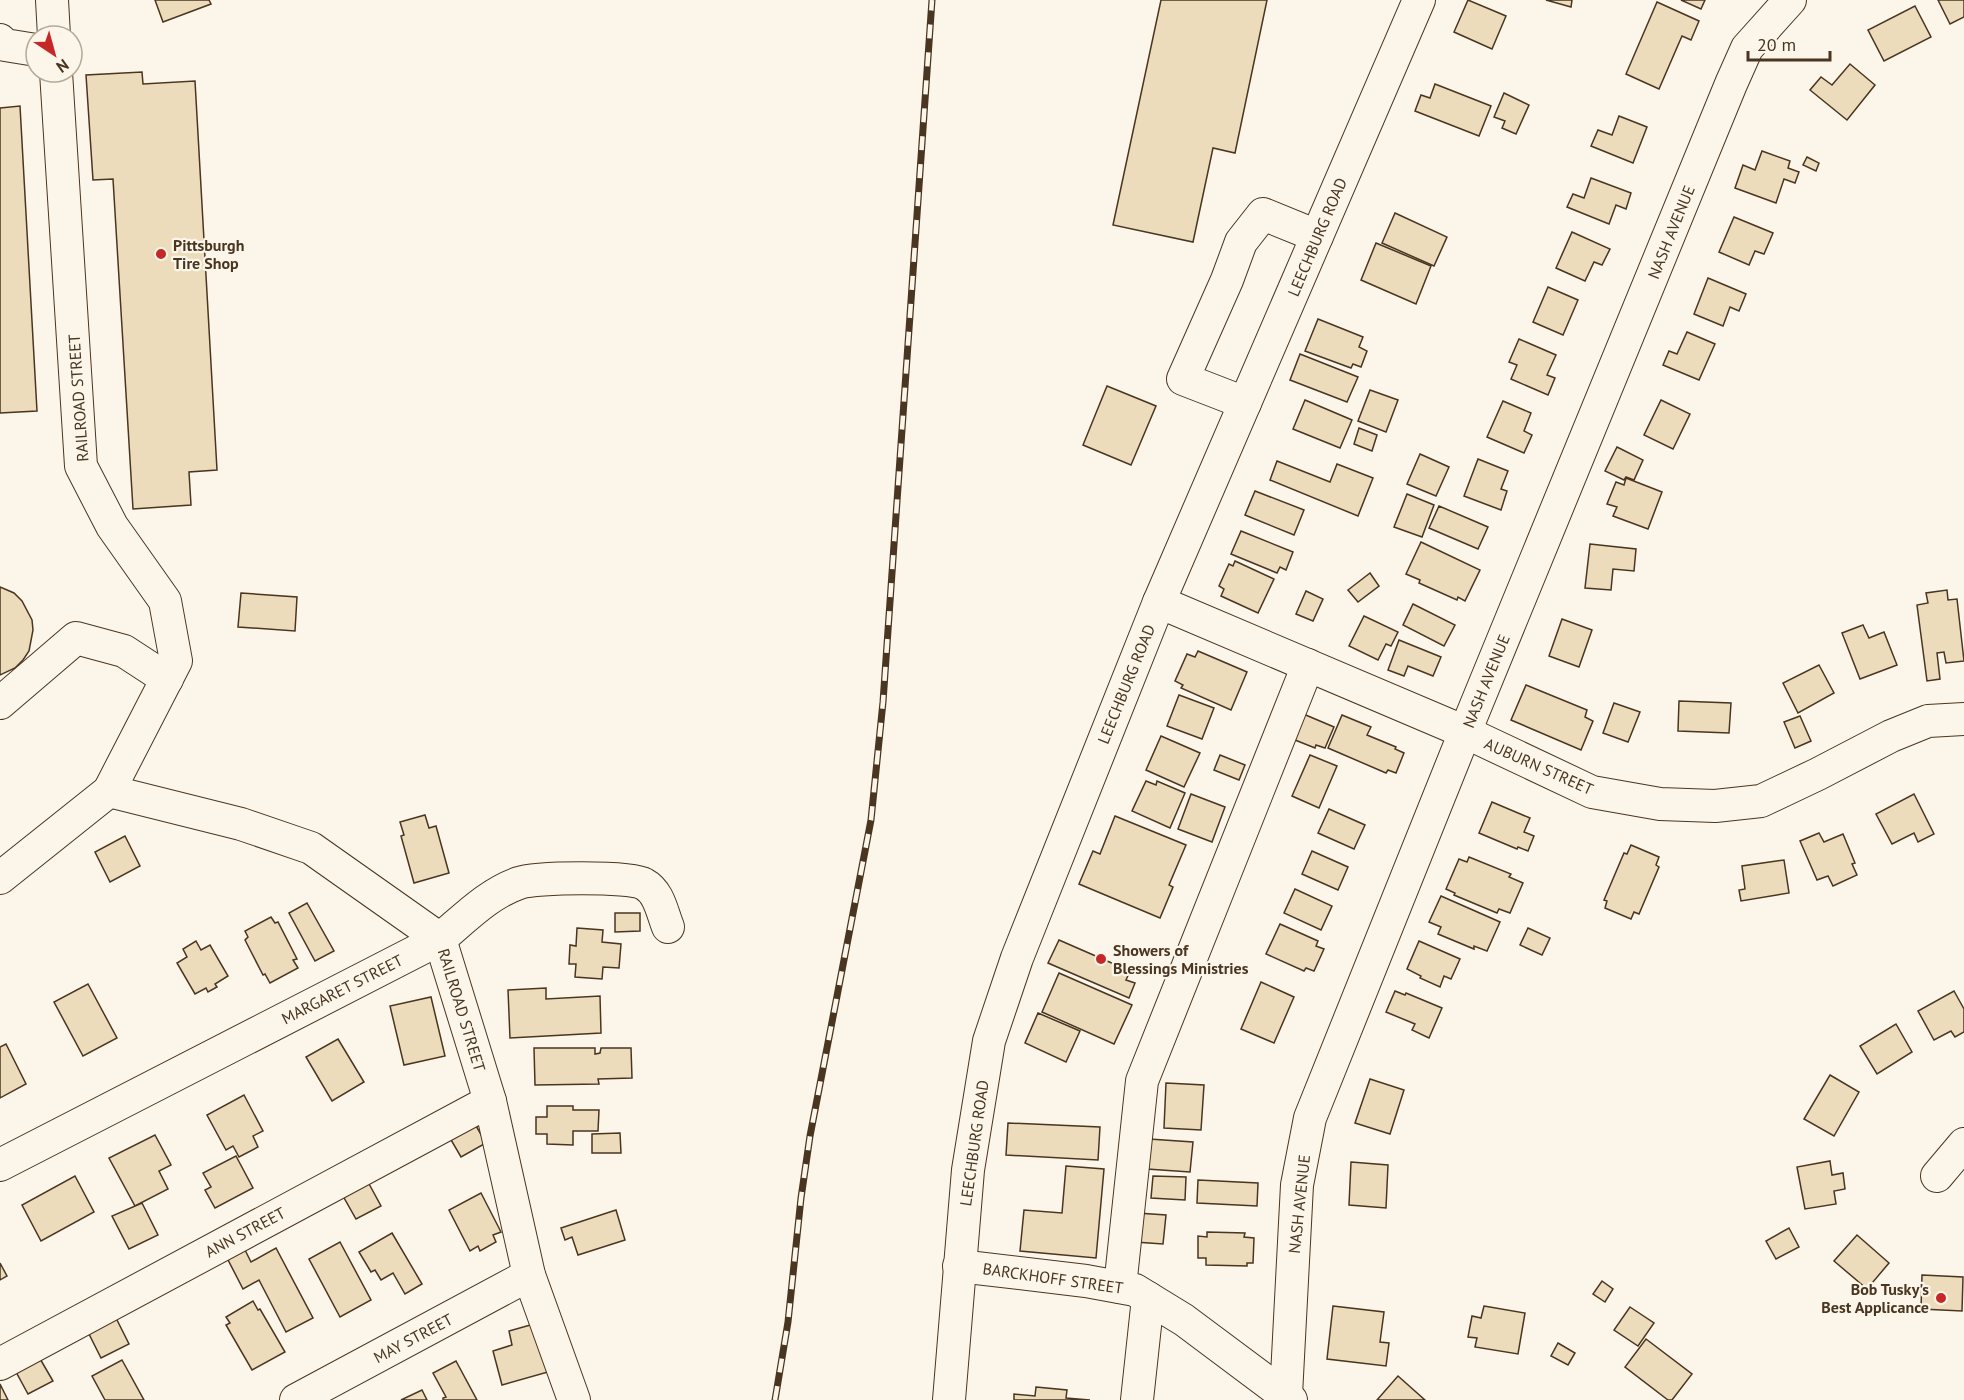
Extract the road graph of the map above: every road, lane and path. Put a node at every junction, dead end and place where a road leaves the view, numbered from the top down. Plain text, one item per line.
1 (52, 0) edge
2 (1419, 0) edge
3 (1790, 0) edge
4 (53, 24) edge
5 (0, 40) edge
6 (24, 48) edge
7 (57, 84) edge
8 (1317, 236) junction
9 (1245, 403) junction
10 (1159, 602) junction
11 (1308, 666) junction
12 (167, 679) junction
13 (0, 704) edge
14 (1964, 719) edge
15 (1465, 732) junction
16 (109, 791) junction
17 (0, 878) edge
18 (668, 927) dead end
19 (440, 939) junction
20 (490, 1101) junction
21 (1964, 1144) edge
22 (0, 1165) edge
23 (1937, 1176) dead end
24 (959, 1266) junction
25 (529, 1275) junction
26 (1134, 1292) junction
27 (0, 1364) edge
28 (1289, 1398) edge
29 (296, 1400) edge
30 (574, 1400) edge
31 (949, 1400) edge
32 (1137, 1400) edge

1 - 4 street
2 - 8 street, LEECHBURG ROAD
3 - 15 street, NASH AVENUE
5 - 6 street
7 - 12 street, RAILROAD STREET
8 - 9 street, LEECHBURG ROAD
8 - 9 street
9 - 10 street, LEECHBURG ROAD
10 - 11 street, AUBURN STREET
10 - 24 street, LEECHBURG ROAD
11 - 15 street, AUBURN STREET
11 - 26 street
12 - 13 street
12 - 16 street, RAILROAD STREET
14 - 15 street, AUBURN STREET
15 - 28 street, NASH AVENUE
16 - 17 street, RAILROAD STREET
16 - 19 street, RAILROAD STREET
18 - 19 street, MARGARET STREET
19 - 20 street, RAILROAD STREET
19 - 22 street, MARGARET STREET
20 - 25 street, RAILROAD STREET
20 - 27 street, ANN STREET
21 - 23 street
24 - 26 street, BARCKHOFF STREET
24 - 31 street, LEECHBURG ROAD
25 - 29 street, MAY STREET
25 - 30 street, RAILROAD STREET
26 - 28 street, BARCKHOFF STREET
26 - 32 street

